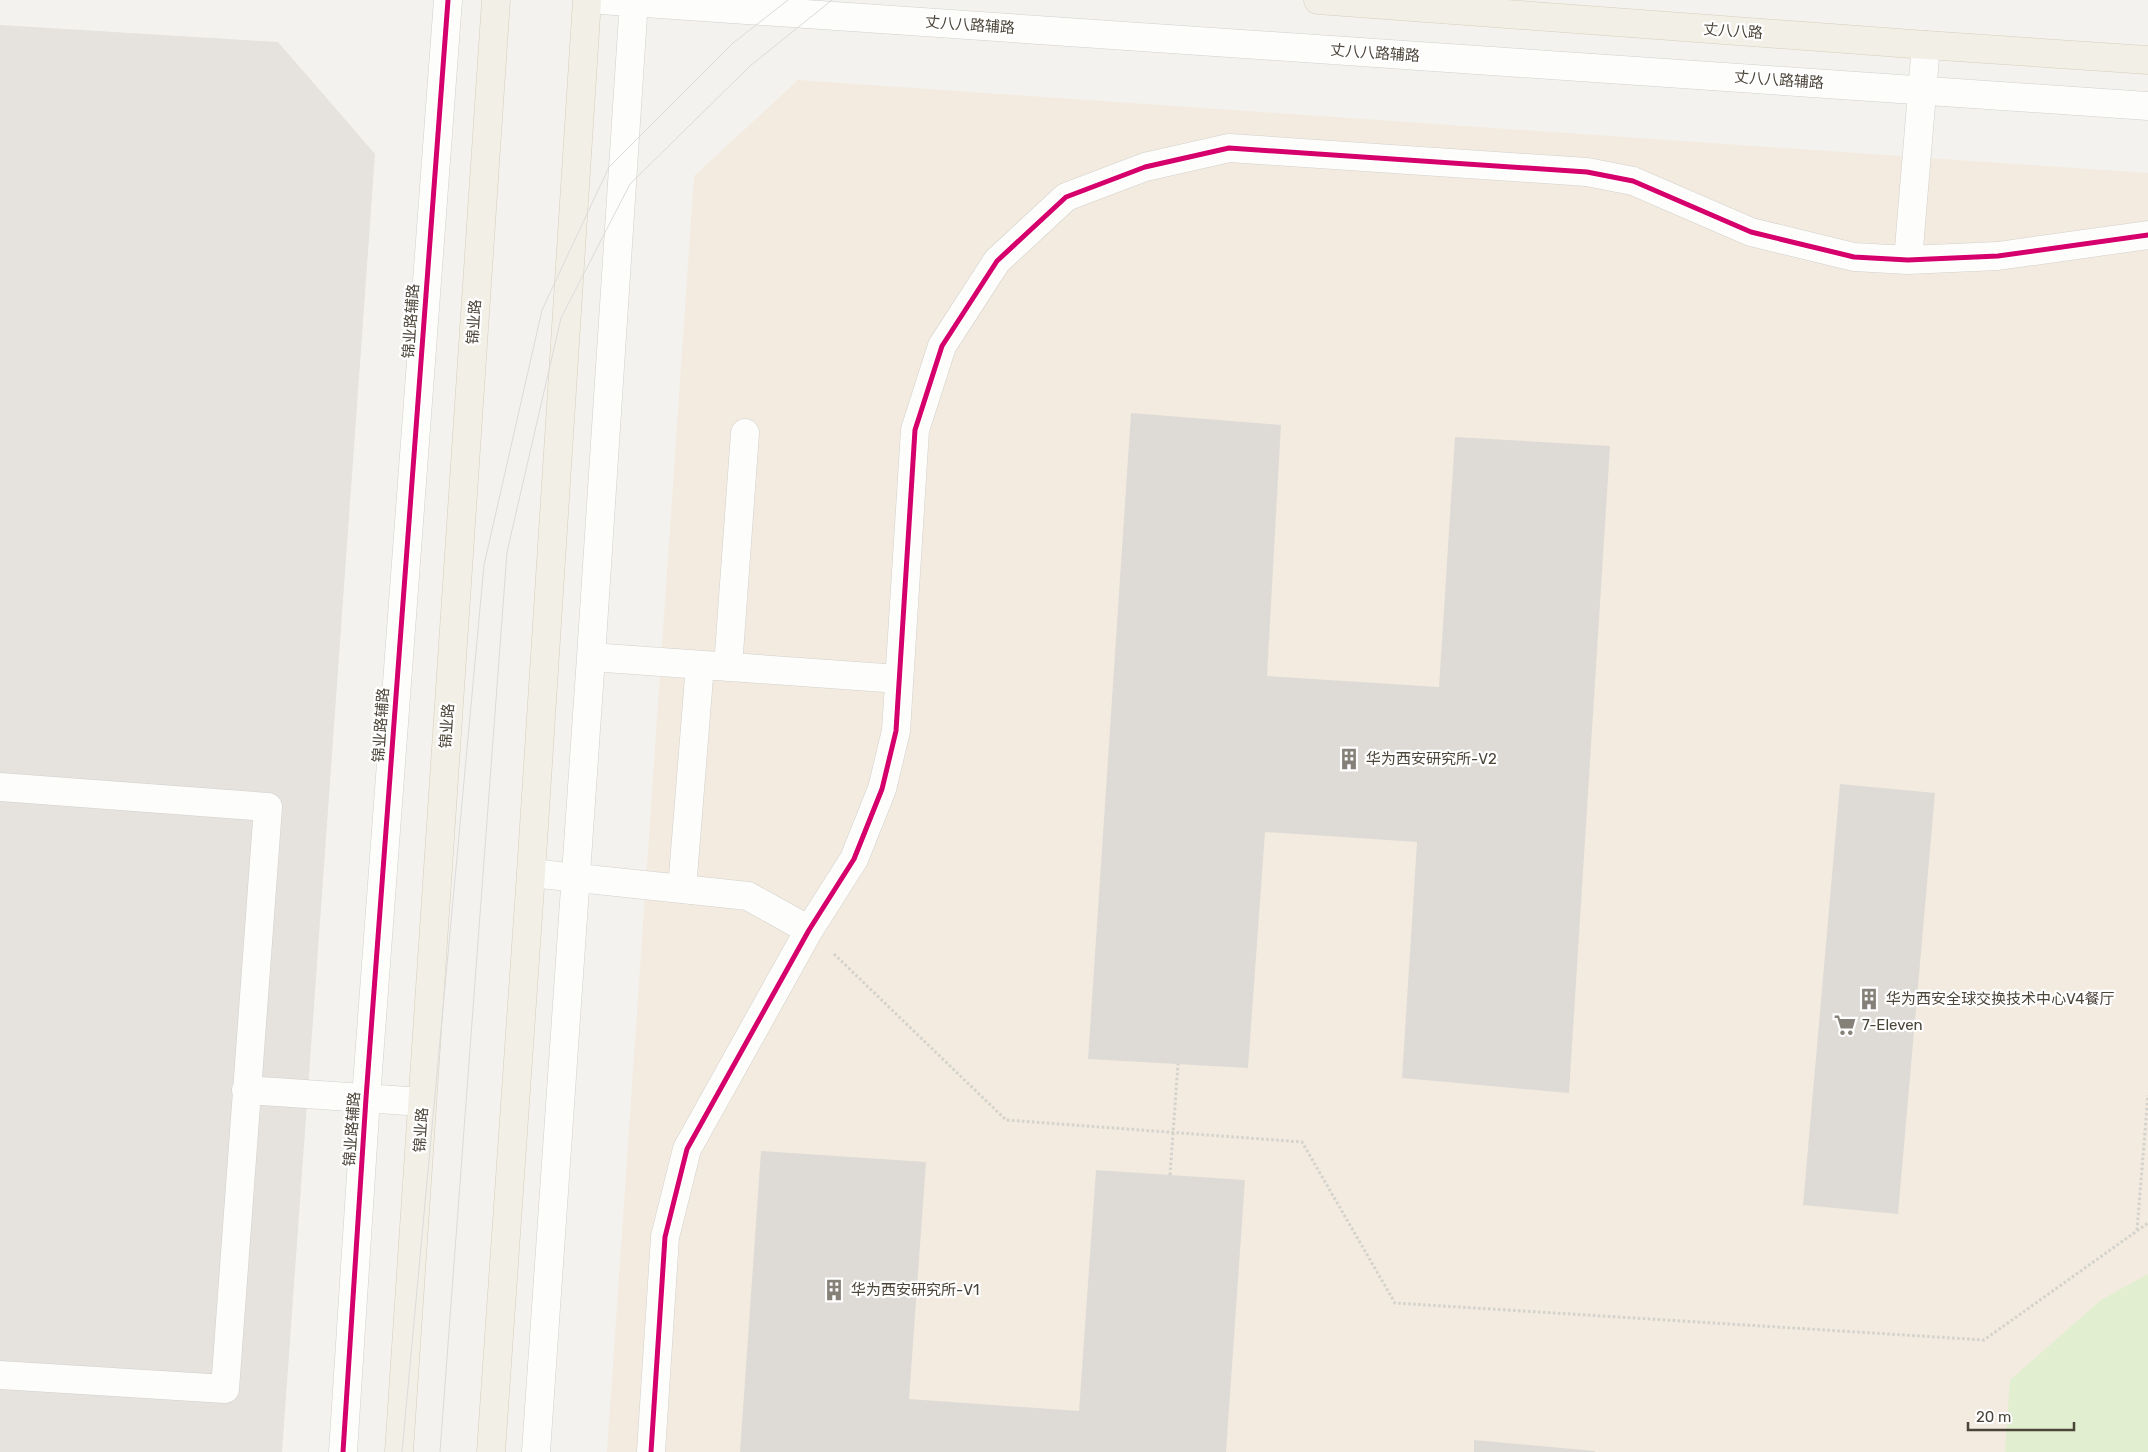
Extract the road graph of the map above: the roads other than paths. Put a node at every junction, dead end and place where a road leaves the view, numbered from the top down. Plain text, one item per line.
1 (448, 0) edge
2 (496, 0) edge
3 (587, 0) edge
4 (601, 0) edge
5 (1318, 0) edge
6 (634, 1) edge
7 (1926, 45) junction
8 (2148, 60) edge
9 (1922, 90) junction
10 (2148, 106) edge
11 (2148, 235) edge
12 (1908, 260) junction
13 (745, 433) dead end
14 (591, 657) junction
15 (700, 666) junction
16 (728, 667) junction
17 (899, 679) junction
18 (0, 787) edge
19 (531, 873) junction
20 (576, 878) junction
21 (682, 889) junction
22 (809, 930) junction
23 (246, 1090) junction
24 (366, 1098) junction
25 (422, 1102) junction
26 (0, 1375) edge
27 (343, 1452) edge
28 (399, 1452) edge
29 (491, 1452) edge
30 (536, 1452) edge
31 (651, 1452) edge

1 - 24 street, 锦业路辅路
2 - 25 main road, 锦业路
3 - 19 main road
4 - 6 street, 丈八八路辅路
5 - 7 main road, 丈八八路
6 - 9 street, 丈八八路辅路
6 - 14 street
7 - 8 main road, 丈八八路
7 - 9 street
9 - 10 street, 丈八八路辅路
9 - 12 street
11 - 12 street
12 - 17 street
13 - 16 street
14 - 15 street
14 - 20 street
15 - 16 street
15 - 21 street
16 - 17 street
17 - 22 street
18 - 23 street
19 - 20 street
19 - 29 main road
20 - 21 street
20 - 30 street
21 - 22 street
22 - 31 street
23 - 24 street
23 - 26 street
24 - 25 street
24 - 27 street, 锦业路辅路
25 - 28 main road, 锦业路

